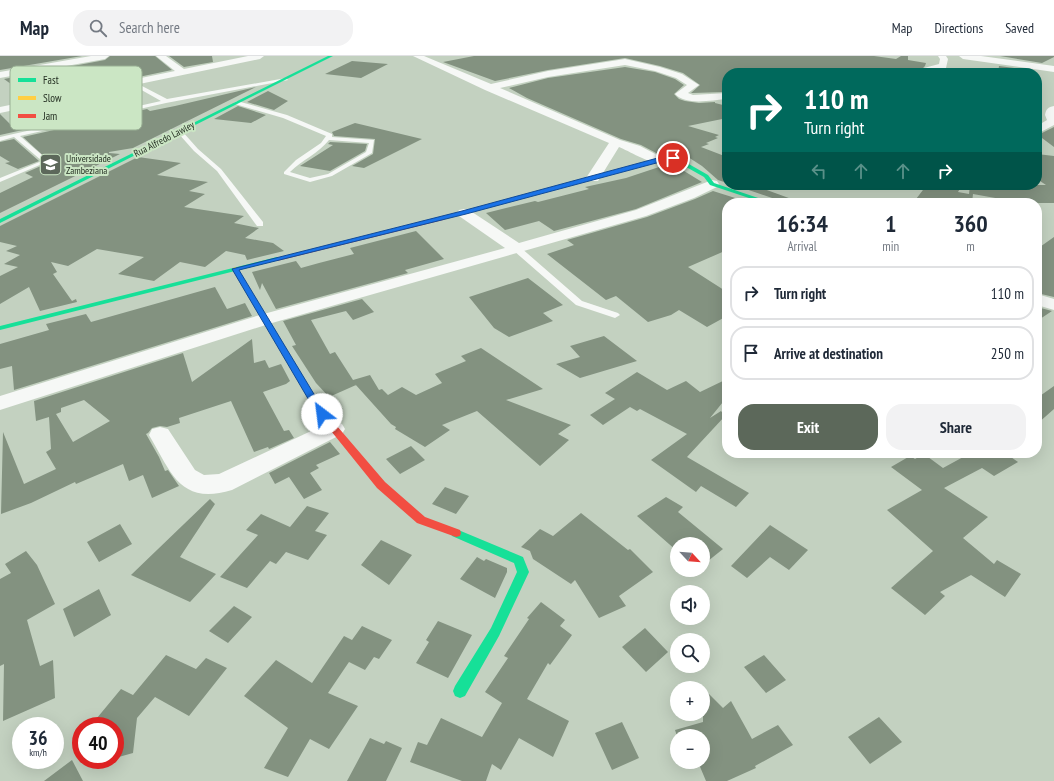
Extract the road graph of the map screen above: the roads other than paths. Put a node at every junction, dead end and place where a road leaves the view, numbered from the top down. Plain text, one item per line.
1 (105, 56) edge
2 (160, 56) edge
3 (260, 56) edge
4 (442, 56) edge
5 (605, 56) edge
6 (942, 56) edge
7 (963, 56) edge
8 (329, 57) edge
9 (420, 58) edge
10 (614, 59) dead end
11 (50, 66) edge
12 (935, 68) edge
13 (1054, 69) edge
14 (182, 72) junction
15 (10, 73) edge
16 (0, 75) edge
17 (286, 79) junction
18 (142, 80) edge
19 (142, 88) edge
20 (488, 88) junction
21 (722, 96) edge
22 (166, 101) junction
23 (237, 103) junction
24 (142, 107) edge
25 (10, 108) edge
26 (1054, 109) edge
27 (0, 110) edge
28 (1042, 129) edge
29 (42, 130) edge
30 (180, 132) junction
31 (16, 136) junction
32 (328, 138) junction
33 (0, 139) edge
34 (616, 142) junction
35 (657, 160) junction
36 (593, 178) junction
37 (0, 180) edge
38 (712, 184) junction
39 (722, 187) edge
40 (730, 190) edge
41 (755, 198) edge
42 (464, 213) junction
43 (0, 221) edge
44 (260, 224) dead end
45 (517, 249) junction
46 (235, 269) junction
47 (1042, 301) edge
48 (1054, 305) edge
49 (615, 315) dead end
50 (266, 319) junction
51 (0, 328) edge
52 (0, 403) edge
53 (334, 429) junction
54 (160, 434) dead end
55 (460, 691) dead end

1 - 11 street
2 - 14 street
3 - 14 street
4 - 9 street
5 - 10 street
6 - 12 street
7 - 13 street
8 - 17 street, Rua Alfredo Lawley
9 - 20 street
14 - 18 street
15 - 16 street
17 - 22 lane
17 - 23 street, Rua Alfredo Lawley
19 - 22 lane
20 - 21 street
20 - 34 street
22 - 24 lane
23 - 30 street, Rua Alfredo Lawley
23 - 32 lane
25 - 27 street
26 - 28 street
29 - 31 lane
30 - 43 street, Rua Alfredo Lawley
30 - 44 lane
31 - 33 lane
31 - 37 lane
32 - 32 lane
34 - 35 street
34 - 36 street
35 - 36 street
35 - 38 street
36 - 42 street
38 - 39 street
38 - 45 street
40 - 41 street
42 - 45 street
42 - 46 street
45 - 49 lane
45 - 50 street
46 - 50 street
46 - 51 street
47 - 48 street
50 - 52 street
50 - 53 street
53 - 54 street
53 - 55 street

